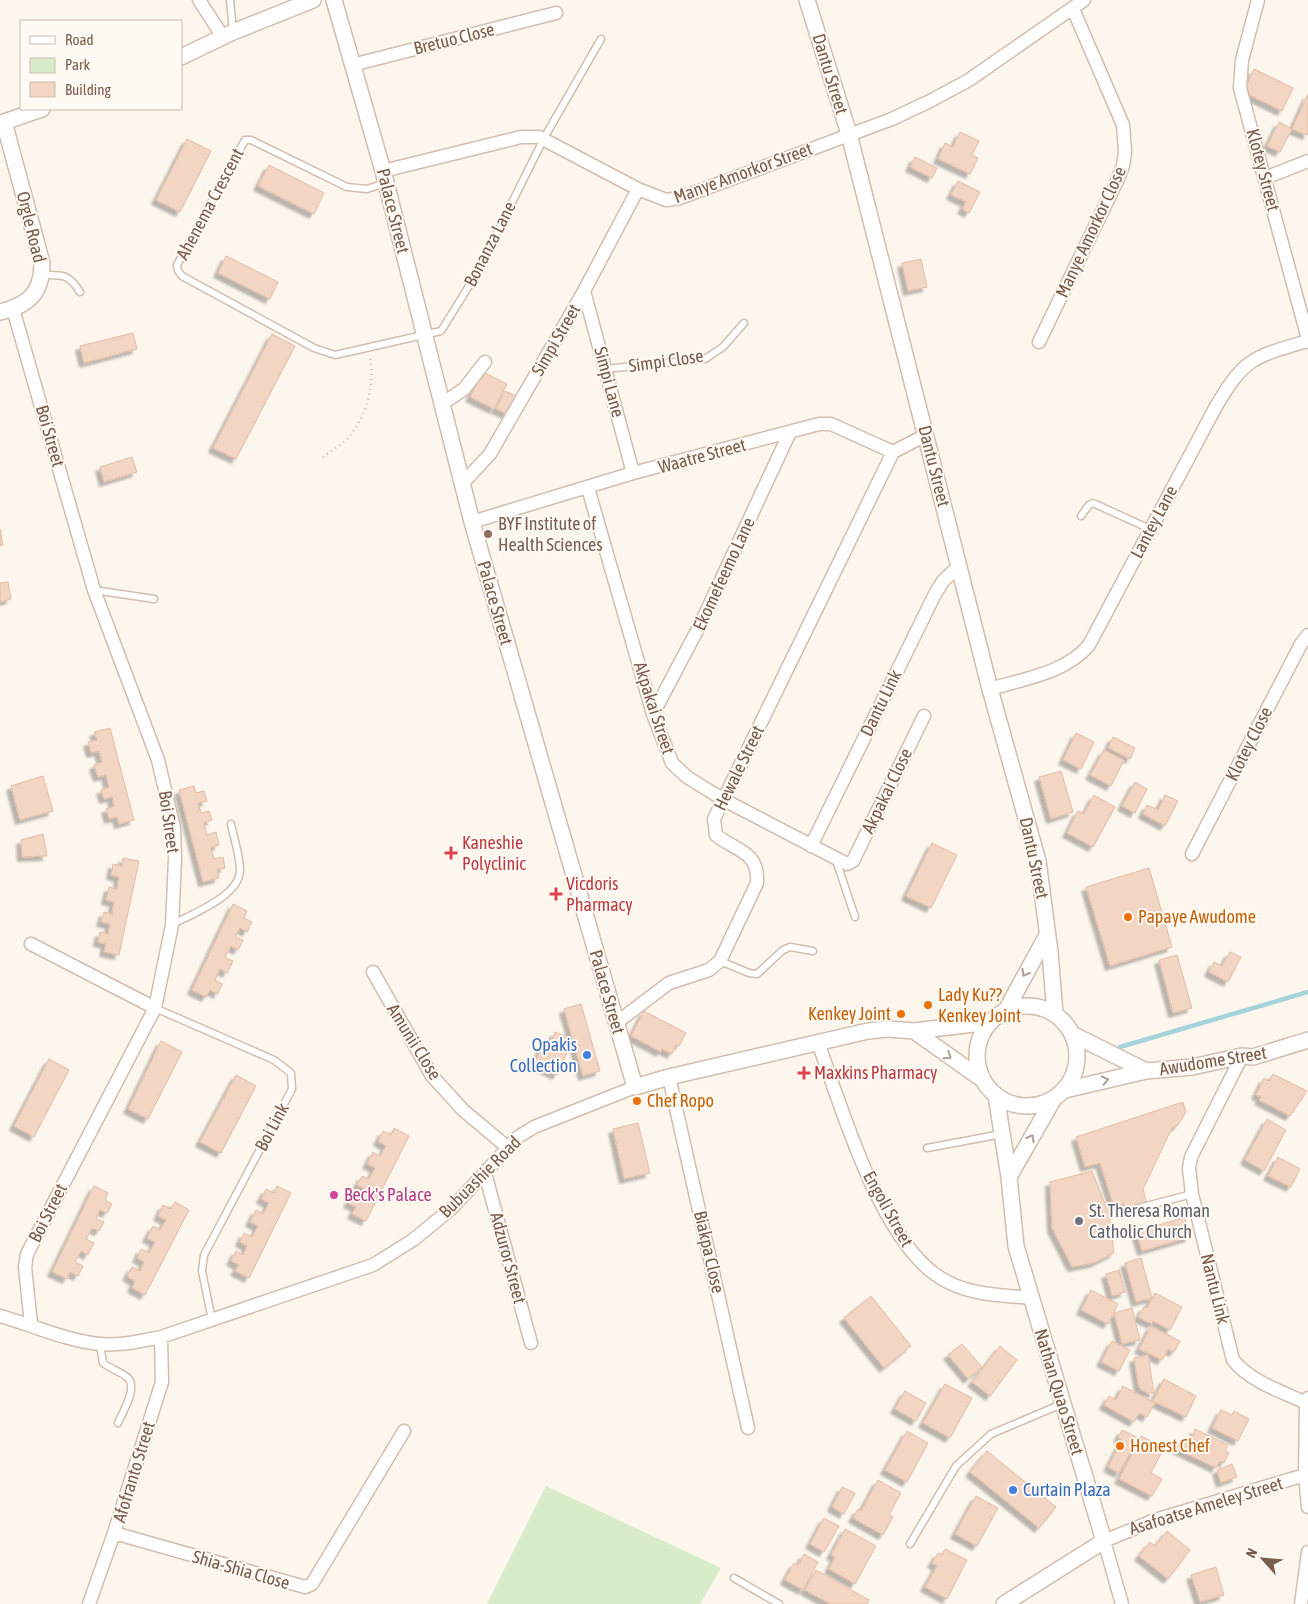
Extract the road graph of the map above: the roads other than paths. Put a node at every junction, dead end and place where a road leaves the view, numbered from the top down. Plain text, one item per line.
1 (199, 0) edge
2 (230, 0) edge
3 (313, 0) edge
4 (334, 0) edge
5 (807, 0) edge
6 (1084, 0) edge
7 (1258, 0) edge
8 (1073, 9) junction
9 (556, 13) dead end
10 (228, 34) junction
11 (601, 39) dead end
12 (182, 57) edge
13 (352, 65) junction
14 (39, 110) edge
15 (2, 122) edge
16 (849, 134) junction
17 (544, 138) junction
18 (1308, 161) edge
19 (384, 177) junction
20 (1265, 178) junction
21 (638, 189) junction
22 (42, 275) junction
23 (584, 291) junction
24 (80, 292) dead end
25 (6, 311) edge
26 (744, 323) dead end
27 (423, 334) junction
28 (1308, 340) edge
29 (1039, 342) dead end
30 (485, 362) dead end
31 (605, 369) junction
32 (442, 404) junction
33 (790, 432) junction
34 (926, 435) junction
35 (893, 452) junction
36 (633, 474) junction
37 (462, 484) junction
38 (588, 488) junction
39 (1081, 516) dead end
40 (472, 522) junction
41 (1150, 530) junction
42 (959, 566) junction
43 (94, 590) junction
44 (154, 599) dead end
45 (1308, 635) edge
46 (990, 688) junction
47 (653, 714) junction
48 (924, 716) dead end
49 (724, 800) junction
50 (231, 824) dead end
51 (811, 846) junction
52 (1192, 854) dead end
53 (841, 861) junction
54 (855, 917) dead end
55 (172, 925) junction
56 (1047, 935) junction
57 (32, 944) dead end
58 (813, 951) dead end
59 (720, 961) junction
60 (373, 972) dead end
61 (155, 1008) junction
62 (1005, 1012) junction
63 (1054, 1014) junction
64 (991, 1022) junction
65 (616, 1023) junction
66 (914, 1031) junction
67 (1072, 1034) junction
68 (1308, 1040) edge
69 (818, 1042) junction
70 (1242, 1056) junction
71 (1146, 1071) junction
72 (669, 1077) junction
73 (983, 1080) junction
74 (635, 1088) junction
75 (1065, 1090) junction
76 (996, 1095) junction
77 (1053, 1100) junction
78 (1002, 1134) junction
79 (508, 1147) junction
80 (927, 1148) dead end
81 (486, 1173) junction
82 (1009, 1177) junction
83 (1192, 1194) junction
84 (1131, 1210) dead end
85 (1031, 1298) junction
86 (0, 1316) edge
87 (212, 1320) junction
88 (31, 1324) junction
89 (160, 1337) junction
90 (531, 1343) dead end
91 (100, 1344) junction
92 (1307, 1400) edge
93 (1062, 1404) junction
94 (118, 1423) dead end
95 (748, 1428) dead end
96 (404, 1431) dead end
97 (1306, 1475) edge
98 (1308, 1506) edge
99 (114, 1533) junction
100 (1104, 1541) junction
101 (910, 1544) dead end
102 (1308, 1552) edge
103 (734, 1578) dead end
104 (89, 1604) edge
105 (779, 1604) edge
106 (1004, 1604) edge
107 (1122, 1604) edge
108 (1301, 1604) edge

1 - 10 street
2 - 10 lane
3 - 10 street
4 - 13 street, Palace Street
5 - 16 street, Dantu Street
6 - 8 street, Manye Amorkor Street
7 - 20 street, Klotey Street
8 - 16 street, Manye Amorkor Street
8 - 29 street, Manye Amorkor Close
9 - 13 street, Bretuo Close
10 - 12 street
11 - 17 lane, Bonanza Lane
13 - 19 street, Palace Street
14 - 15 street
15 - 22 street, Orgle Road
16 - 21 street, Manye Amorkor Street
16 - 34 street, Dantu Street
17 - 19 street, Manye Amorkor Street
17 - 21 street, Manye Amorkor Street
17 - 27 lane, Bonanza Lane
18 - 20 street
19 - 27 street, Palace Street
19 - 27 lane, Ahenema Crescent
20 - 28 street, Klotey Street
21 - 23 street, Simpi Street
22 - 24 lane
22 - 25 street, Orgle Road
23 - 31 street, Simpi Lane
23 - 37 street, Simpi Street
25 - 43 street, Boi Street
26 - 31 lane, Simpi Close
27 - 32 street, Palace Street
28 - 41 street, Lantey Lane
30 - 32 street
31 - 36 street, Simpi Lane
32 - 37 street, Palace Street
33 - 35 street, Waatre Street
33 - 36 street, Waatre Street
33 - 47 street, Ekomefeemo Lane
34 - 35 street
34 - 42 street, Dantu Street
35 - 49 street, Hewale Street
36 - 38 street, Waatre Street
37 - 40 street, Palace Street
38 - 40 street, Waatre Street
38 - 47 street, Akpakai Street
39 - 41 lane
40 - 65 street, Palace Street
41 - 46 street, Lantey Lane
42 - 46 street, Dantu Street
42 - 51 street, Dantu Link
43 - 44 lane
43 - 55 street, Boi Street
45 - 52 street, Klotey Close
46 - 56 street, Dantu Street
47 - 49 street, Akpakai Street
48 - 53 street, Akpakai Close
49 - 51 street, Akpakai Street
49 - 59 street, Hewale Street
50 - 55 lane
51 - 53 street, Akpakai Street
53 - 54 lane
55 - 61 street, Boi Street
56 -> 62 street
56 - 63 street, Dantu Street
57 - 61 street
58 - 59 lane
59 - 65 street
60 - 79 street, Amunii Close
61 - 87 lane, Boi Link
61 - 88 street, Boi Street
62 - 63 street
62 - 64 street
63 - 67 street
64 - 66 street, Bubuashie Road
64 - 73 street
65 - 74 street, Palace Street
66 - 69 street, Bubuashie Road
66 -> 73 street
67 - 71 street, Awudome Street
67 - 75 street
68 - 70 street, Awudome Street
69 - 72 street, Bubuashie Road
69 - 85 street, Engoli Street
70 - 71 street, Awudome Street
70 - 83 street, Nantu Link
75 -> 71 street, Awudome Street
72 - 74 street, Bubuashie Road
72 - 95 street, Biakpa Close
73 - 76 street
74 - 79 street, Bubuashie Road
75 - 77 street
76 - 77 street
76 - 78 street, Nathan Quao Street
82 -> 77 street
78 - 80 lane
78 - 82 street, Nathan Quao Street
79 - 81 street, Bubuashie Road
81 - 87 street, Bubuashie Road
81 - 90 street, Adzuror Street
82 - 85 street, Nathan Quao Street
83 - 84 lane
83 - 92 street, Nantu Link
85 - 93 street, Nathan Quao Street
86 - 88 street, Bubuashie Road
87 - 89 street, Bubuashie Road
88 - 91 street, Bubuashie Road
89 - 91 street, Bubuashie Road
89 - 99 street, Afofranto Street
91 - 94 lane
92 - 97 street
93 - 100 street, Nathan Quao Street
93 - 101 lane
96 - 99 street, Shia-Shia Close
97 - 98 street
97 - 100 street, Asafoatse Ameley Street
99 - 104 street, Afofranto Street
100 - 106 street
100 - 107 street, Nathan Quao Street
102 - 108 street
103 - 105 lane

